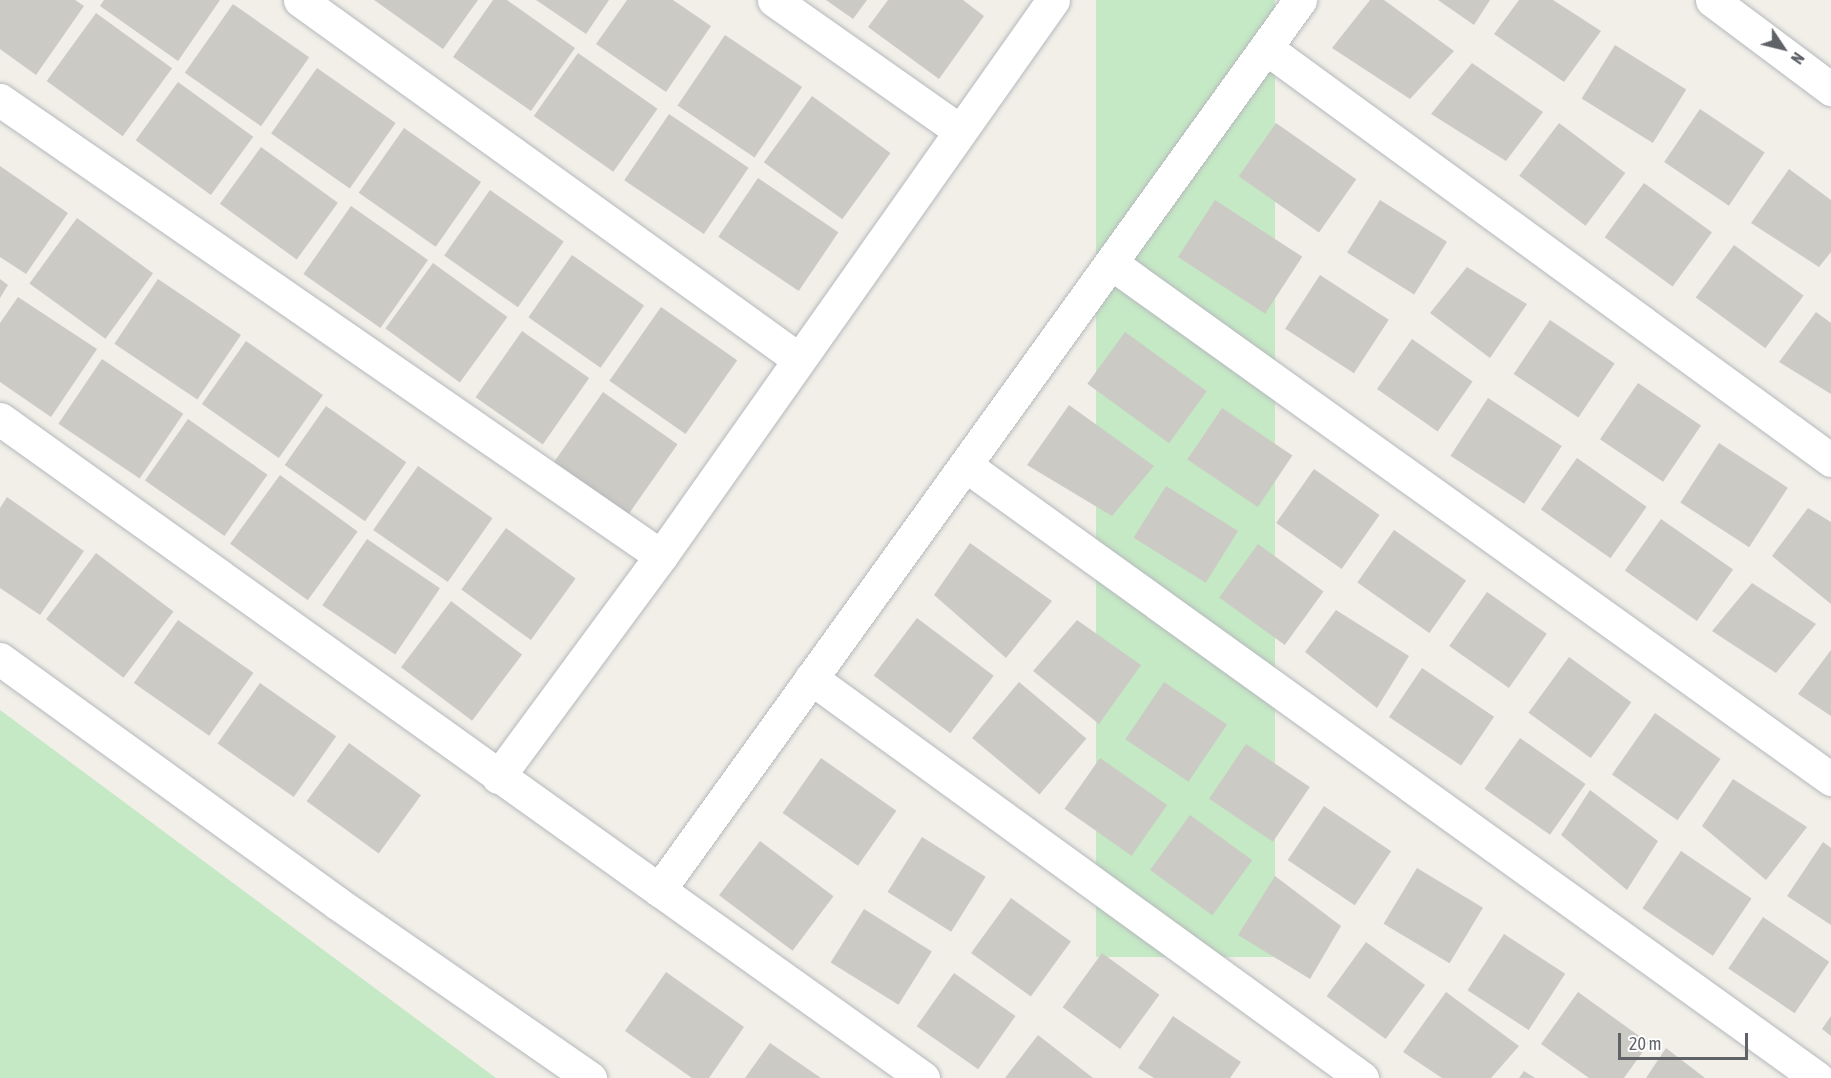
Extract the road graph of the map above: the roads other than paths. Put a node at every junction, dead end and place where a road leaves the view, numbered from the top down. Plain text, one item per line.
1 (300, 0) edge
2 (774, 0) edge
3 (1053, 0) edge
4 (1300, 0) edge
5 (1712, 0) edge
6 (1266, 48) junction
7 (1831, 89) edge
8 (0, 100) edge
9 (959, 129) junction
10 (1111, 263) junction
11 (797, 358) junction
12 (0, 419) edge
13 (1831, 460) edge
14 (965, 465) junction
15 (661, 556) junction
16 (0, 659) edge
17 (811, 678) junction
18 (498, 777) junction
19 (1831, 779) edge
20 (659, 890) junction
21 (590, 1078) edge
22 (923, 1078) edge
23 (1362, 1078) edge
24 (1817, 1078) edge

1 - 11 street
2 - 9 street
3 - 9 street
4 - 6 street
5 - 7 street
6 - 10 street
6 - 13 street
8 - 15 street
9 - 11 street
10 - 14 street
10 - 19 street
11 - 15 street
12 - 18 street
14 - 17 street
14 - 24 street
15 - 18 street
16 - 21 street
17 - 20 street
17 - 23 street
18 - 20 street
20 - 22 street

